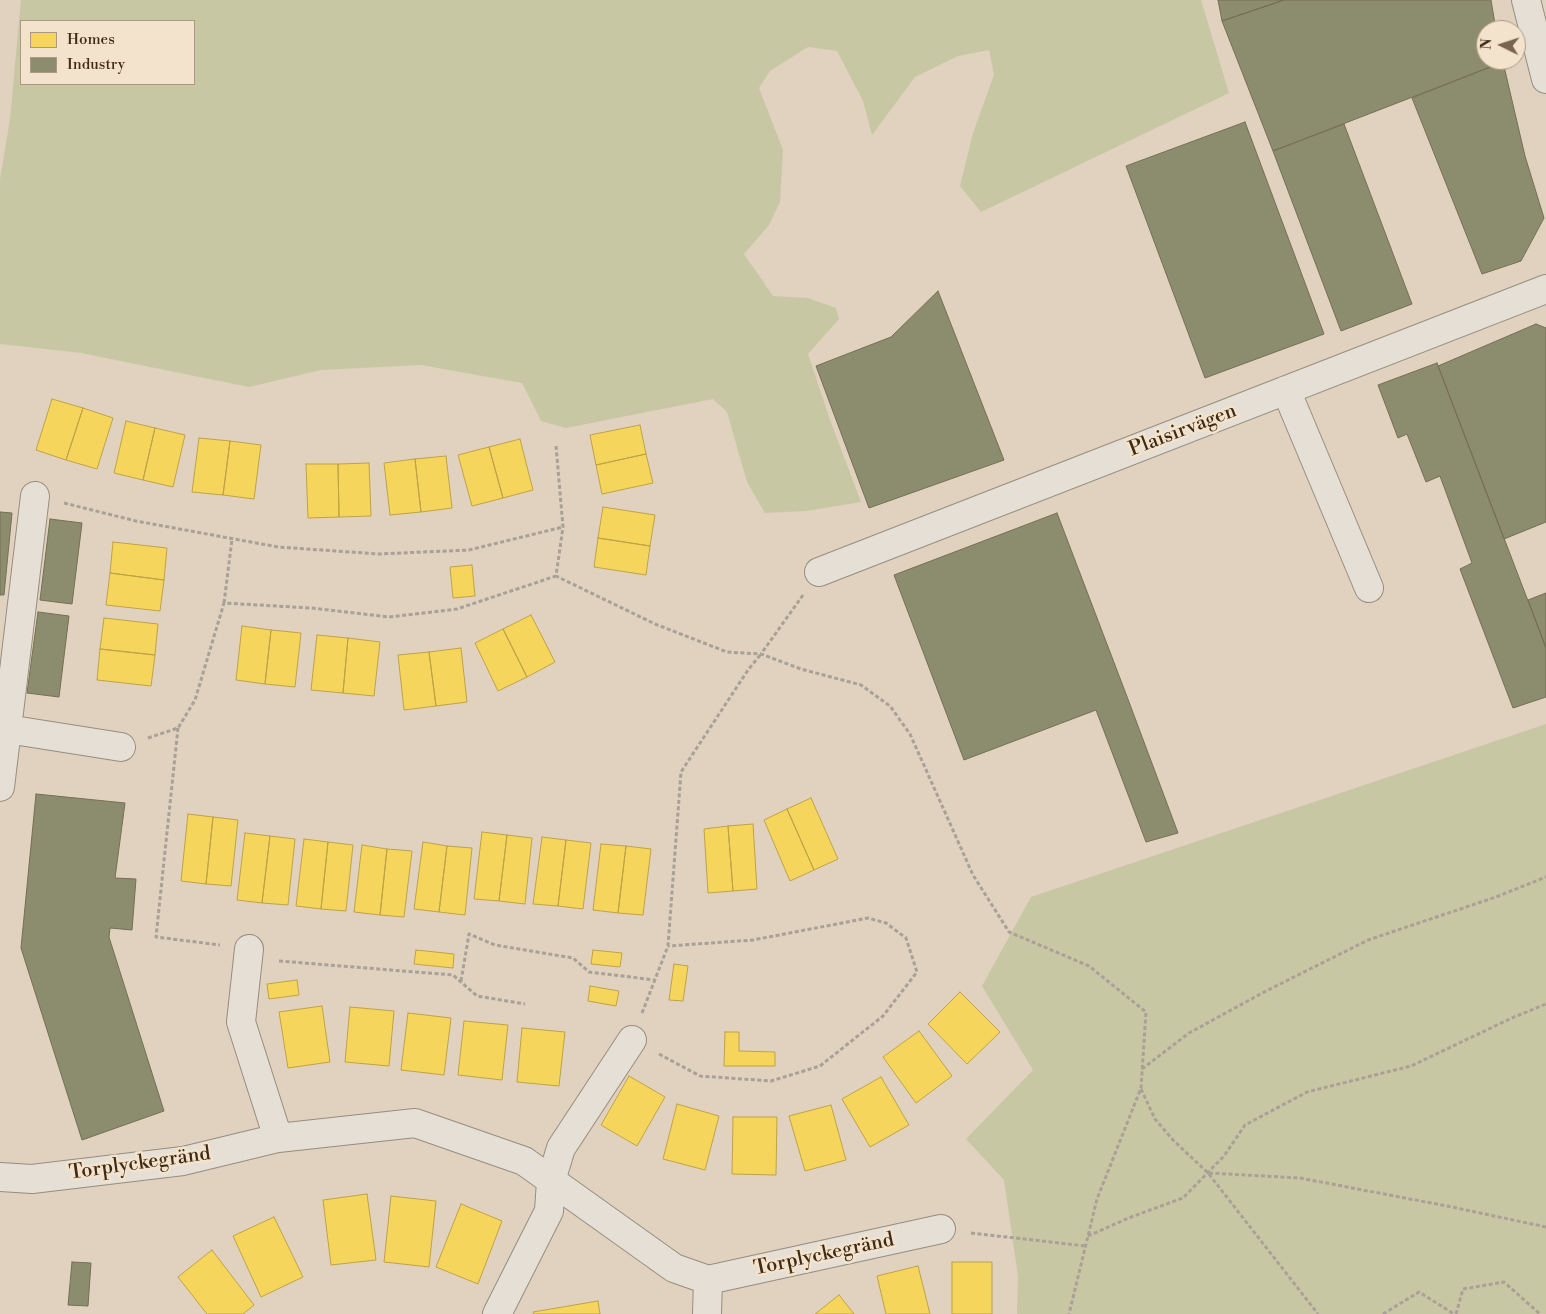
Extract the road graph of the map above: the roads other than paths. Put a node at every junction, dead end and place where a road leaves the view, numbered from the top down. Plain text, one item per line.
1 (1526, 0) edge
2 (1546, 80) edge
3 (1546, 289) edge
4 (1286, 390) junction
5 (35, 496) road end
6 (819, 572) road end
7 (1369, 588) dead end
8 (7, 729) junction
9 (121, 747) road end
10 (0, 788) edge
11 (249, 954) road end
12 (632, 1040) road end
13 (278, 1138) junction
14 (0, 1178) edge
15 (551, 1181) junction
16 (940, 1229) road end
17 (708, 1280) junction
18 (497, 1314) edge
19 (706, 1314) edge

1 - 2 street
3 - 4 street, Plaisirvägen
4 - 6 street, Plaisirvägen
4 - 7 street
5 - 8 street
8 - 9 street
8 - 10 street
11 - 13 street
12 - 15 street
13 - 14 street, Torplyckegränd
13 - 15 street, Torplyckegränd
15 - 17 street, Torplyckegränd
15 - 18 street
16 - 17 street, Torplyckegränd
17 - 19 street

